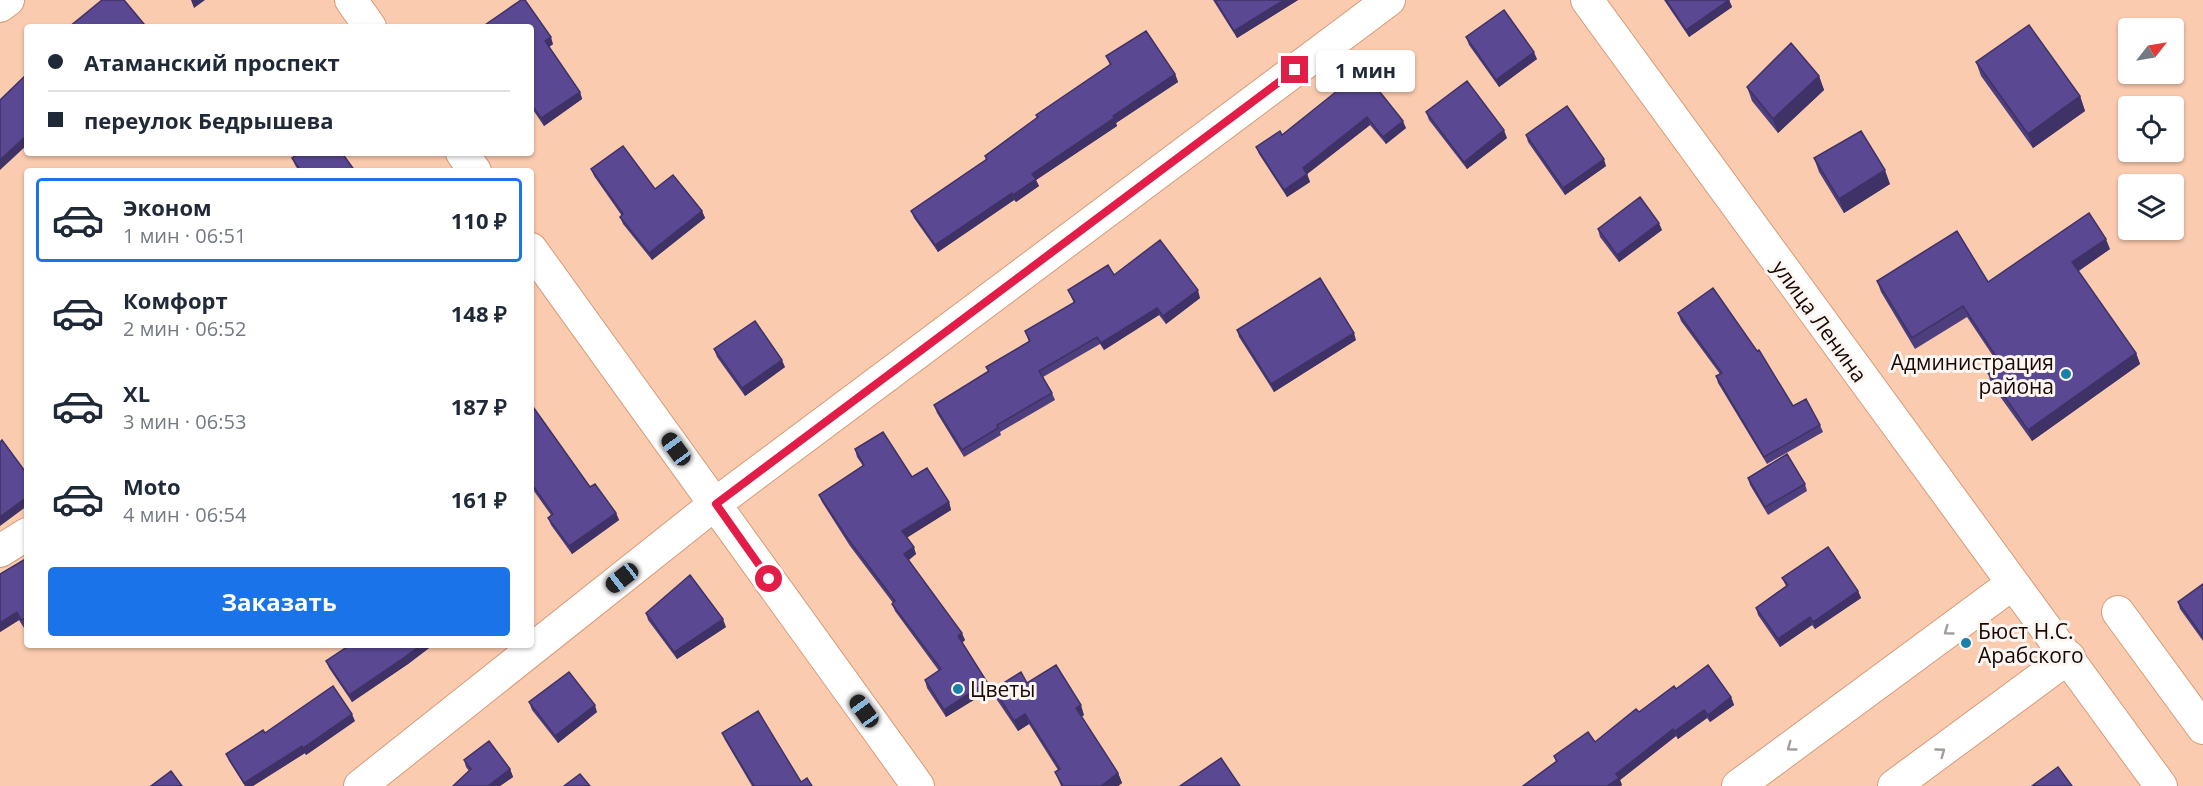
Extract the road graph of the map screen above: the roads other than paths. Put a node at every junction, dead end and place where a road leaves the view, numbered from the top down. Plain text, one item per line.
1 (8, 0) edge
2 (351, 0) edge
3 (1389, 0) edge
4 (1587, 0) edge
5 (0, 6) edge
6 (368, 24) edge
7 (534, 253) edge
8 (716, 504) junction
9 (24, 536) edge
10 (0, 551) edge
11 (2012, 584) junction
12 (2118, 612) dead end
13 (2069, 657) junction
14 (2203, 728) edge
15 (360, 786) edge
16 (918, 786) edge
17 (1738, 786) edge
18 (1894, 786) edge
19 (2161, 786) edge

1 - 5 street
2 - 6 street
3 - 8 street
4 - 11 street, улица Ленина
7 - 8 street
8 - 15 street
8 - 16 street
9 - 10 street
11 - 13 street, улица Ленина
11 -> 17 street
12 - 14 street
18 -> 13 street
13 - 19 street, улица Ленина

